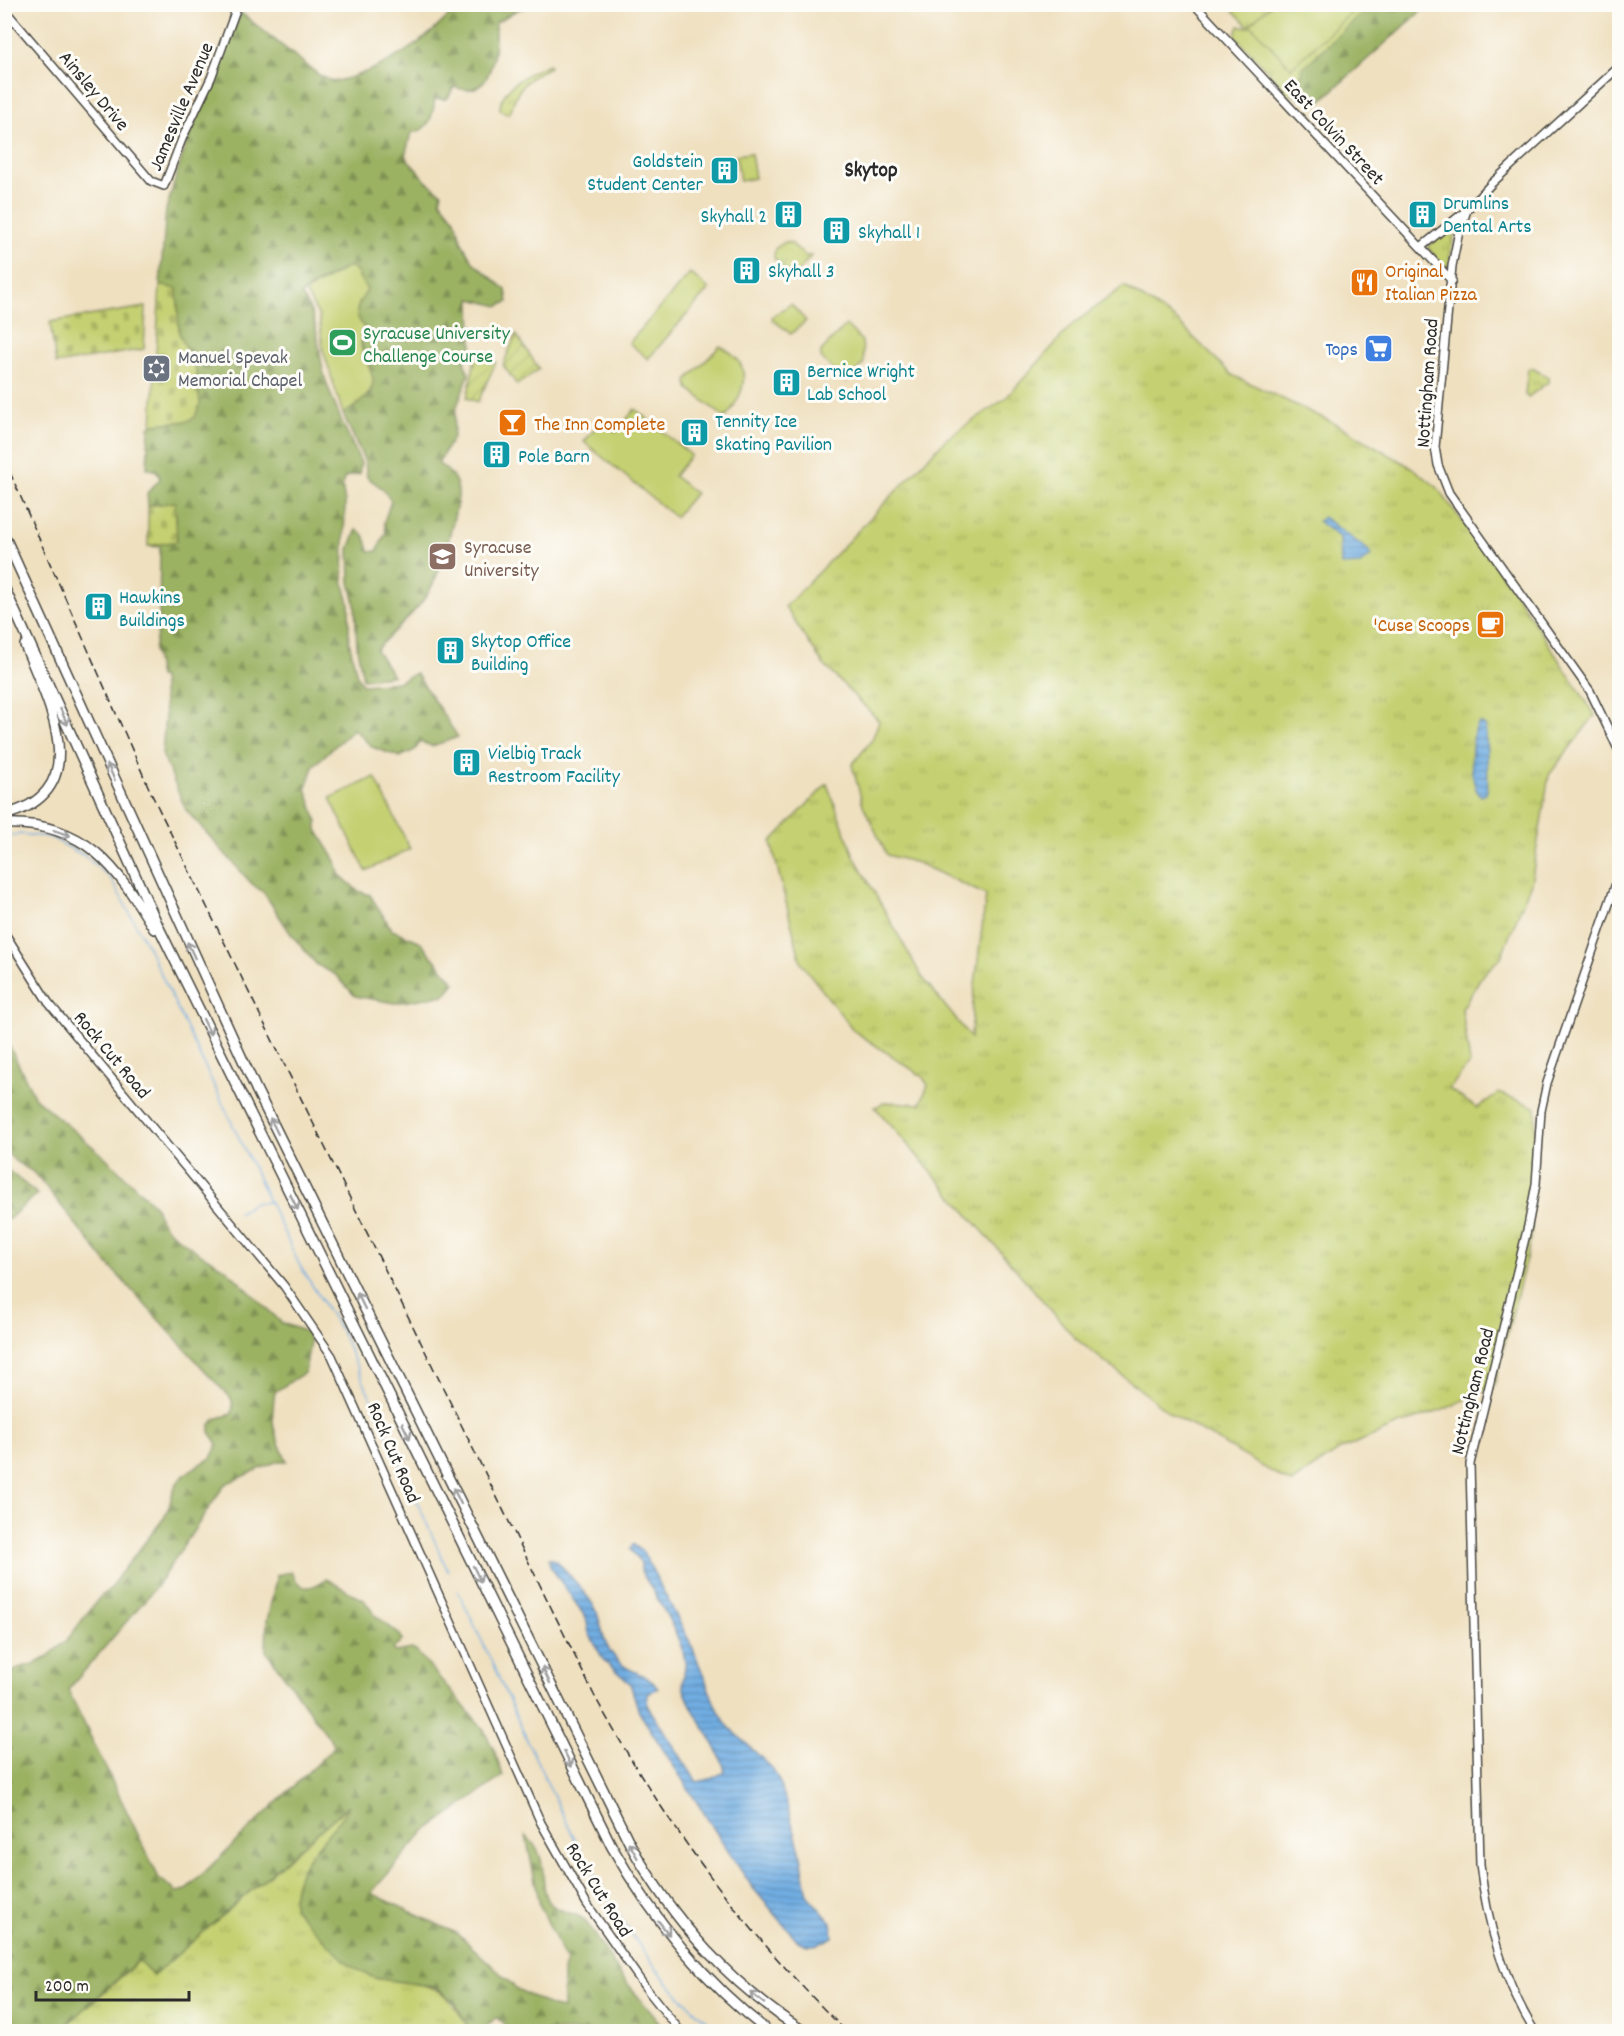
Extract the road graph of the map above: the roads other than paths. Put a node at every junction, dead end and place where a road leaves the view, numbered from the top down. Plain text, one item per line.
1 (238, 4) edge
2 (1194, 4) edge
3 (4, 9) edge
4 (1620, 66) edge
5 (164, 186) joint
6 (1467, 210) junction
7 (1421, 247) junction
8 (1452, 281) junction
9 (4, 535) edge
10 (4, 587) edge
11 (4, 592) edge
12 (1620, 753) edge
13 (6, 814) edge
14 (4, 824) edge
15 (1620, 872) edge
16 (4, 932) edge
17 (197, 1006) junction
18 (681, 2031) edge
19 (769, 2031) edge
20 (805, 2031) edge
21 (1535, 2031) edge

1 - 5 street, Jamesville Avenue
2 - 7 street, East Colvin Street
3 - 5 street, Ainsley Drive
4 - 6 street, Nottingham Road
6 - 7 street
6 - 8 street, Nottingham Road
7 - 8 street, East Colvin Street
8 - 12 street, Nottingham Road
20 -> 9 highway
10 -> 17 highway
11 - 13 highway
14 -> 17 highway
15 - 21 street, Nottingham Road
16 - 18 street, Rock Cut Road
17 -> 19 highway

